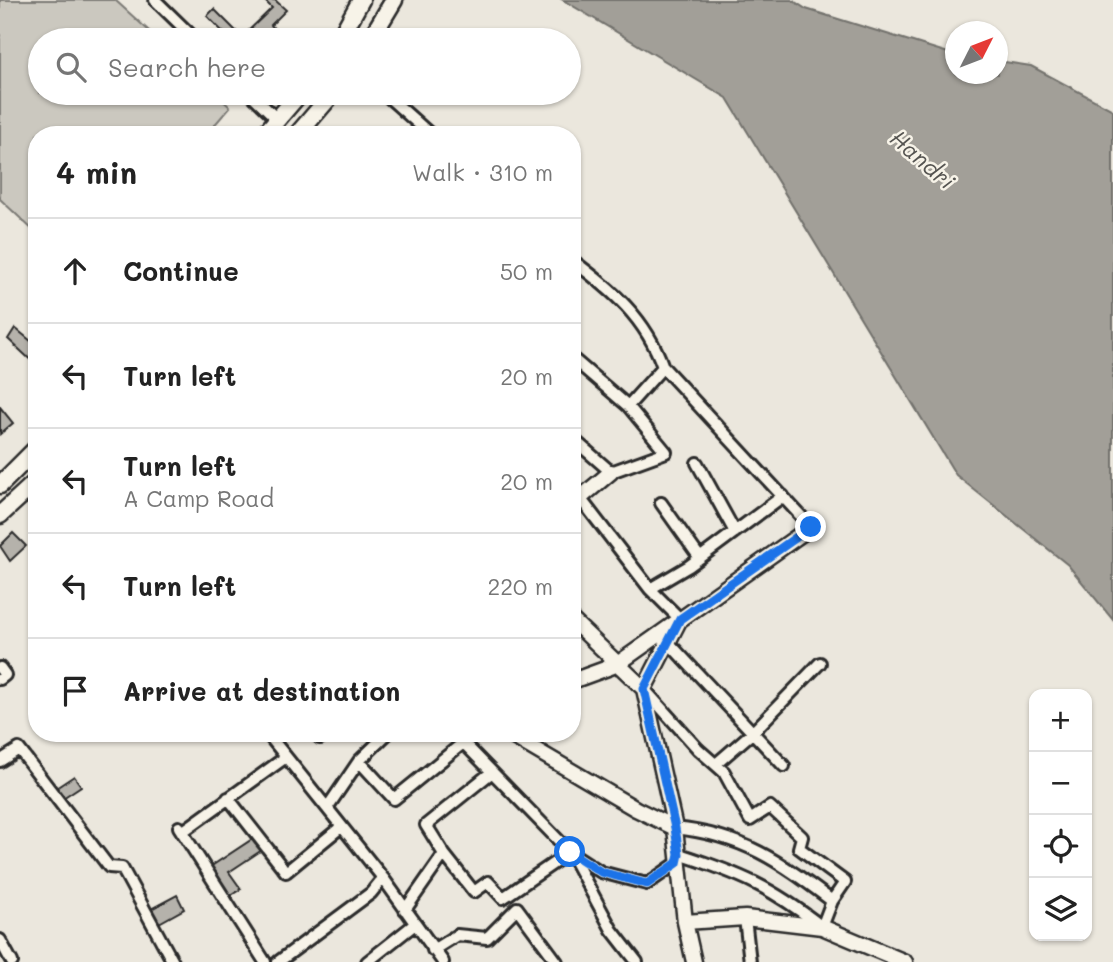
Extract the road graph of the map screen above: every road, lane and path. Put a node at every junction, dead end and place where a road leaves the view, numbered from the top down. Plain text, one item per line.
1 (155, 0) edge
2 (361, 0) edge
3 (392, 4) edge
4 (184, 28) edge
5 (346, 28) edge
6 (377, 28) edge
7 (262, 105) edge
8 (289, 105) edge
9 (307, 105) edge
10 (323, 105) edge
11 (397, 105) edge
12 (315, 114) junction
13 (277, 119) junction
14 (271, 126) edge
15 (304, 126) edge
16 (421, 126) edge
17 (581, 267) edge
18 (581, 366) edge
19 (663, 367) junction
20 (628, 406) junction
21 (581, 446) edge
22 (28, 457) edge
23 (697, 463) dead end
24 (611, 472) junction
25 (0, 485) edge
26 (28, 495) edge
27 (783, 496) junction
28 (581, 497) edge
29 (661, 503) dead end
30 (581, 507) edge
31 (0, 515) edge
32 (811, 527) joint
33 (735, 532) junction
34 (700, 558) junction
35 (650, 589) junction
36 (680, 619) junction
37 (581, 629) edge
38 (668, 642) junction
39 (820, 663) dead end
40 (616, 664) junction
41 (0, 668) edge
42 (581, 678) edge
43 (0, 679) edge
44 (644, 689) junction
45 (753, 732) junction
46 (274, 742) edge
47 (379, 742) edge
48 (523, 742) edge
49 (463, 743) joint
50 (286, 757) junction
51 (0, 761) edge
52 (359, 761) junction
53 (716, 764) junction
54 (784, 766) dead end
55 (492, 772) junction
56 (228, 797) junction
57 (327, 808) junction
58 (341, 827) junction
59 (675, 828) junction
60 (570, 852) junction
61 (444, 854) junction
62 (678, 859) junction
63 (383, 878) junction
64 (832, 901) junction
65 (405, 910) junction
66 (745, 918) junction
67 (685, 922) junction
68 (415, 924) junction
69 (822, 927) junction
70 (0, 940) edge
71 (433, 950) junction
72 (690, 961) edge
73 (12, 962) edge
74 (173, 962) edge
75 (265, 962) edge
76 (278, 962) edge
77 (367, 962) edge
78 (443, 962) edge
79 (557, 962) edge
80 (637, 962) edge
81 (750, 962) edge
82 (905, 962) edge

1 - 4 street
2 - 5 main road
3 - 6 main road
7 - 13 street
8 - 13 main road
9 - 12 main road
10 - 12 main road
11 - 16 street
12 - 15 main road
13 - 14 main road
17 - 19 street
18 - 20 street
19 - 20 street
19 - 27 street
20 - 24 street
21 - 24 street
22 - 25 main road
23 - 33 street
24 - 28 street
26 - 31 main road
27 - 32 street
27 - 33 street
29 - 34 street
30 - 35 street
32 - 36 street
33 - 34 street
34 - 35 street
35 - 36 street
36 - 38 street
36 - 40 street
37 - 40 street
38 - 44 street
38 - 45 street
39 - 45 street
40 - 42 street
40 - 44 street
41 - 43 street
44 - 53 street
44 - 59 street
45 - 53 street
45 - 54 street
46 - 50 street
47 - 52 street
48 - 59 street
49 - 52 street
49 - 55 street
50 - 56 street
50 - 57 street
51 - 74 street
52 - 57 street
53 - 64 street
55 - 60 street
55 - 61 street
56 - 58 street
56 - 75 street
57 - 58 street
58 - 63 street
59 - 62 street
59 - 64 street
60 - 61 street
60 - 62 street
60 - 80 street
61 - 65 street
62 - 67 street
62 - 69 street
63 - 65 street
63 - 76 street
64 - 69 street
65 - 68 street
66 - 67 street
66 - 69 street
66 - 81 street
67 - 72 street
68 - 71 street
68 - 77 street
69 - 82 street
70 - 73 street
71 - 78 street
71 - 79 street

